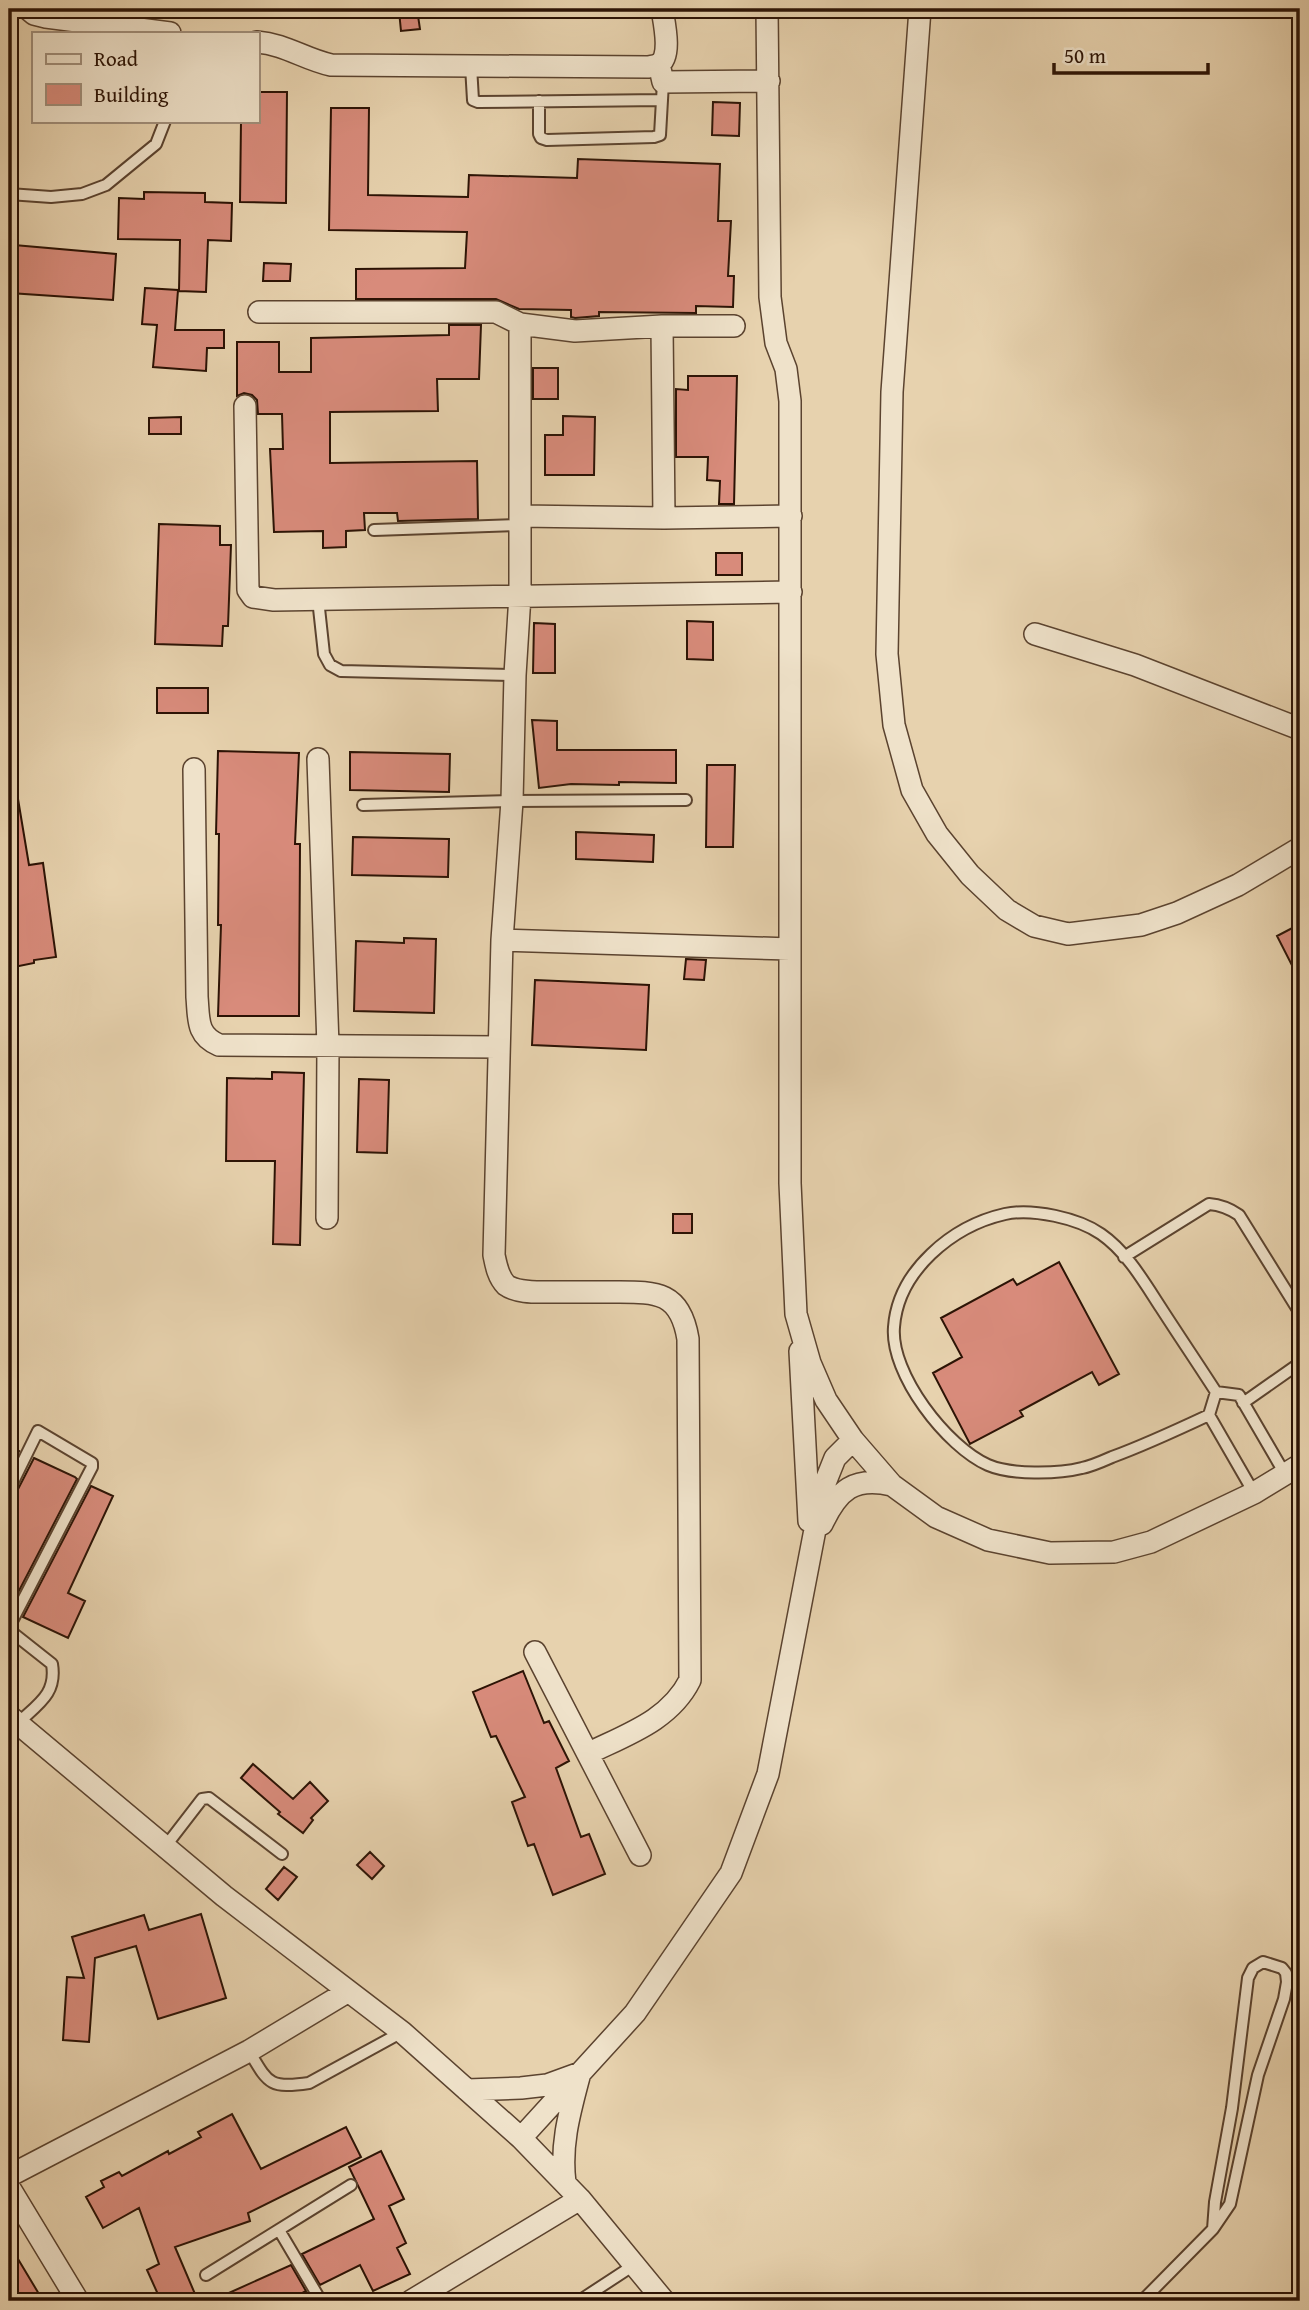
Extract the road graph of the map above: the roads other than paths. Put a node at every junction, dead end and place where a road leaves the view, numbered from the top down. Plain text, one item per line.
1 (28, 9) edge
2 (662, 9) edge
3 (767, 9) edge
4 (920, 9) edge
5 (162, 32) edge
6 (259, 41) edge
7 (471, 66) junction
8 (769, 80) junction
9 (661, 82) junction
10 (539, 101) junction
11 (165, 122) edge
12 (9, 194) edge
13 (259, 312) dead end
14 (520, 324) junction
15 (662, 326) junction
16 (734, 326) dead end
17 (245, 406) dead end
18 (791, 516) junction
19 (664, 518) junction
20 (520, 521) junction
21 (374, 530) dead end
22 (791, 592) junction
23 (520, 595) junction
24 (318, 599) junction
25 (1035, 634) dead end
26 (515, 675) junction
27 (1300, 729) edge
28 (318, 759) dead end
29 (194, 769) dead end
30 (686, 800) dead end
31 (512, 801) junction
32 (363, 805) dead end
33 (1300, 849) edge
34 (502, 940) junction
35 (790, 949) junction
36 (328, 1046) junction
37 (498, 1047) junction
38 (327, 1218) dead end
39 (1124, 1257) junction
40 (1300, 1313) edge
41 (796, 1314) junction
42 (1300, 1363) edge
43 (1216, 1392) junction
44 (1244, 1403) junction
45 (1209, 1415) junction
46 (853, 1440) junction
47 (1293, 1469) edge
48 (892, 1485) junction
49 (9, 1490) edge
50 (1254, 1493) junction
51 (811, 1548) junction
52 (9, 1629) edge
53 (535, 1652) dead end
54 (13, 1720) edge
55 (589, 1753) junction
56 (165, 1847) junction
57 (282, 1854) dead end
58 (640, 1855) dead end
59 (347, 1992) junction
60 (402, 2032) junction
61 (249, 2050) junction
62 (580, 2073) junction
63 (467, 2090) junction
64 (521, 2138) junction
65 (9, 2176) edge
66 (565, 2183) junction
67 (351, 2185) dead end
68 (9, 2187) edge
69 (580, 2199) junction
70 (1213, 2229) junction
71 (279, 2230) junction
72 (634, 2265) junction
73 (206, 2275) dead end
74 (78, 2301) edge
75 (321, 2301) edge
76 (411, 2301) edge
77 (579, 2301) edge
78 (664, 2301) edge
79 (1142, 2301) edge

1 - 5 street
2 - 9 street
3 - 8 street
4 - 33 street
6 - 7 street
7 - 9 street
7 - 10 lane
8 - 9 street
8 - 18 street
9 - 10 lane
9 - 10 lane
11 - 12 lane
13 - 14 street
14 - 15 street
14 - 20 street
15 - 16 street
15 - 19 street
17 - 24 street
18 - 19 street
18 - 22 street
19 - 20 street
20 - 21 lane
20 - 23 street
22 - 23 street
22 - 35 street
23 - 24 street
23 - 26 street
24 - 26 lane
25 - 27 street
26 - 31 street
28 - 36 street
29 - 36 street
30 - 31 lane
31 - 32 lane
31 - 34 street
34 - 35 street
34 - 37 street
35 - 41 street
36 - 37 street
36 - 38 street
37 - 55 street
39 - 40 lane
39 - 43 lane
39 - 45 lane
41 - 46 street
41 - 51 street
42 - 44 lane
43 - 44 lane
43 - 45 lane
44 - 47 lane
45 - 50 lane
46 - 48 street
46 - 51 street
47 - 50 street
48 - 50 street
48 - 51 street
49 - 52 lane
51 - 62 street
52 - 54 lane
53 - 55 street
54 - 56 street
55 - 58 street
56 - 57 lane
56 - 59 street
59 - 60 street
59 - 61 street
60 - 61 lane
60 - 63 street
61 - 65 street
62 - 63 street
62 - 64 street
62 - 66 street
63 - 64 street
64 - 66 street
66 - 69 street
67 - 71 lane
68 - 74 street
69 - 72 street
69 - 76 street
70 - 70 lane
70 - 79 lane
71 - 73 lane
71 - 75 lane
72 - 77 lane
72 - 78 street

